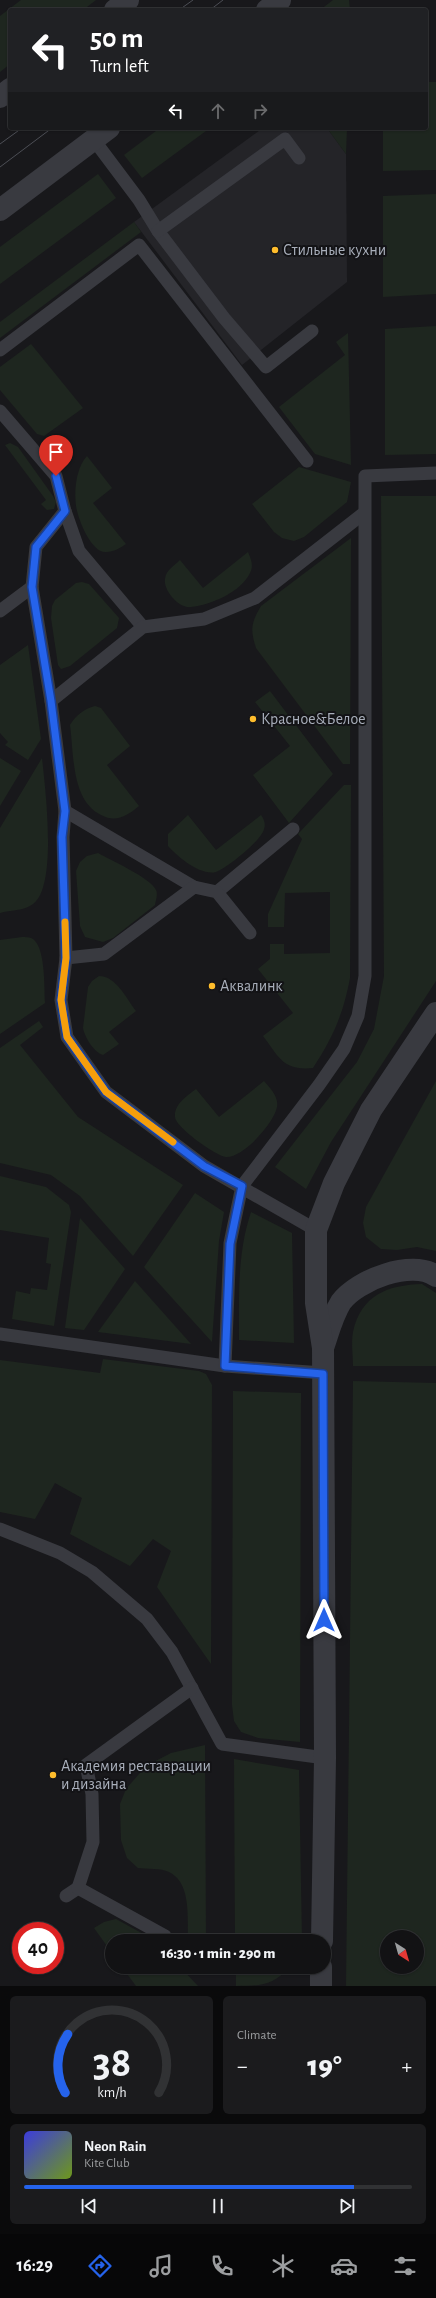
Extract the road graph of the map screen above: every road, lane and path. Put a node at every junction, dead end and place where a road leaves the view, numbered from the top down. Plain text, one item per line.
1 (128, 0) edge
2 (280, 0) edge
3 (118, 8) edge
4 (270, 8) edge
5 (8, 91) edge
6 (0, 97) edge
7 (102, 134) edge
8 (299, 158) dead end
9 (0, 210) edge
10 (158, 231) junction
11 (312, 331) dead end
12 (0, 350) edge
13 (0, 411) edge
14 (307, 461) dead end
15 (436, 473) edge
16 (65, 511) junction
17 (364, 513) junction
18 (32, 587) junction
19 (0, 611) edge
20 (143, 627) junction
21 (51, 701) junction
22 (65, 811) junction
23 (293, 829) dead end
24 (194, 887) junction
25 (217, 892) junction
26 (250, 933) dead end
27 (66, 958) junction
28 (436, 1012) edge
29 (242, 1186) junction
30 (316, 1230) junction
31 (436, 1276) edge
32 (0, 1334) edge
33 (323, 1348) junction
34 (225, 1366) junction
35 (323, 1374) junction
36 (0, 1529) edge
37 (192, 1688) junction
38 (325, 1758) junction
39 (78, 1888) junction
40 (66, 1896) dead end
41 (161, 1934) edge
42 (322, 1934) edge
43 (321, 1974) edge
44 (321, 1986) edge

1 - 3 street
2 - 4 street
5 - 6 street
7 - 9 street
7 - 10 lane
8 - 10 lane
10 - 11 lane
12 - 14 lane
13 - 16 lane
15 - 17 lane
16 - 18 lane
16 - 20 lane
17 - 20 lane
17 - 29 lane
18 - 19 lane
18 - 21 lane
20 - 21 lane
21 - 22 lane
22 - 24 lane
22 - 27 lane
23 - 25 lane
24 - 25 lane
24 - 27 lane
25 - 26 lane
27 - 29 lane
28 - 30 street
29 - 30 lane
29 - 34 lane
30 - 33 street
31 - 33 street
32 - 34 lane
33 - 35 street
34 - 35 lane
35 - 38 street
36 - 37 lane
37 - 38 lane
37 - 39 lane
38 - 42 street
39 - 40 lane
39 - 41 lane
43 - 44 street

